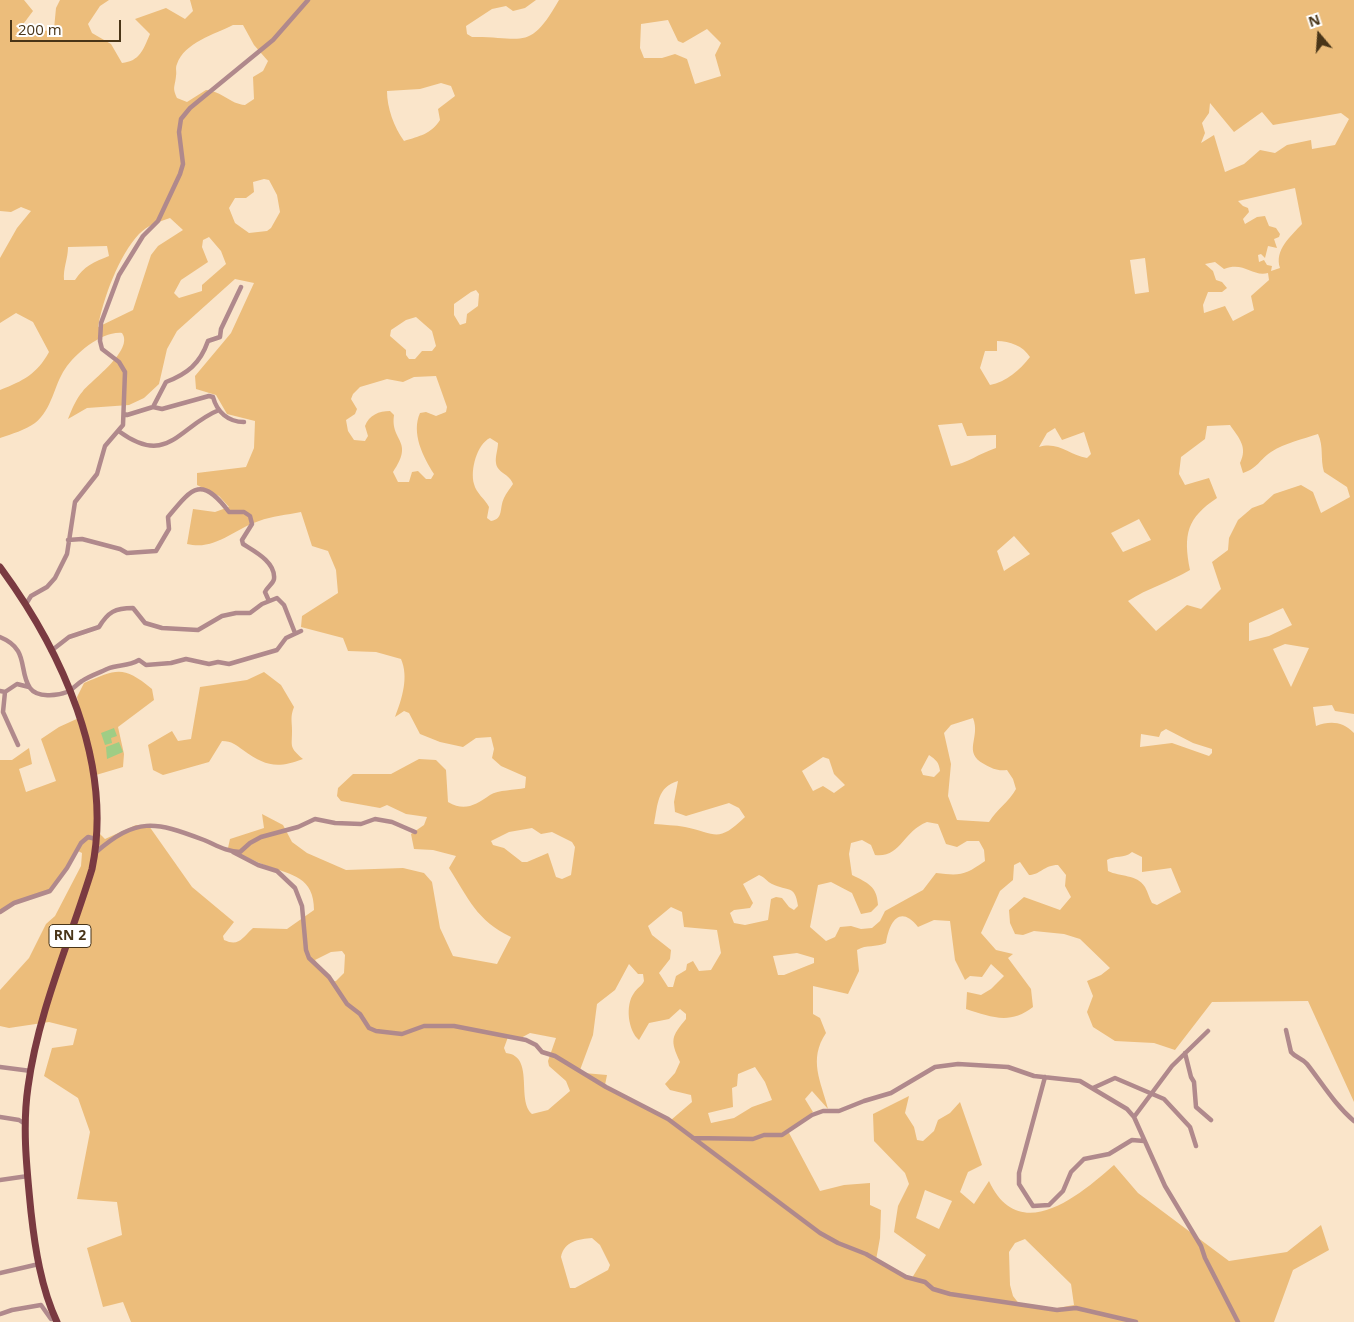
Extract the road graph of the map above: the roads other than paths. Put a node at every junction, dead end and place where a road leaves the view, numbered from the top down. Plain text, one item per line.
1 (308, 0) edge
2 (242, 286) dead end
3 (153, 407) junction
4 (219, 410) junction
5 (124, 414) junction
6 (244, 422) dead end
7 (120, 432) junction
8 (68, 540) junction
9 (0, 567) edge
10 (0, 580) edge
11 (9, 580) junction
12 (269, 601) junction
13 (26, 604) junction
14 (301, 631) dead end
15 (295, 633) junction
16 (0, 637) edge
17 (51, 651) junction
18 (29, 687) junction
19 (3, 691) edge
20 (69, 692) junction
21 (18, 745) dead end
22 (415, 832) dead end
23 (96, 839) junction
24 (233, 852) junction
25 (95, 853) junction
26 (0, 912) edge
27 (1286, 1030) dead end
28 (1208, 1031) dead end
29 (1185, 1053) junction
30 (0, 1067) edge
31 (31, 1071) junction
32 (1045, 1077) junction
33 (1093, 1088) junction
34 (1152, 1093) junction
35 (1134, 1117) junction
36 (0, 1118) edge
37 (1211, 1120) dead end
38 (1354, 1121) edge
39 (26, 1125) junction
40 (692, 1138) junction
41 (1144, 1141) junction
42 (1196, 1146) dead end
43 (28, 1176) junction
44 (0, 1180) edge
45 (39, 1264) junction
46 (0, 1273) edge
47 (0, 1314) edge
48 (56, 1320) edge
49 (1136, 1322) edge
50 (1238, 1322) edge

1 - 5 street
2 - 3 street
3 - 4 street
3 - 5 street
4 - 6 street
4 - 7 street
5 - 7 street
7 - 8 street
8 - 12 street
8 - 13 street
9 - 11 main road, RN 2
10 - 11 street
11 - 13 main road, RN 2
12 - 15 street
12 - 17 street
13 - 17 main road, RN 2
14 - 15 street
15 - 20 street
16 - 18 street
17 - 20 main road, RN 2
18 - 19 street
18 - 20 street
19 - 21 street
20 - 23 main road, RN 2
22 - 24 street
23 - 25 main road, RN 2
23 - 26 street
24 - 25 street
24 - 40 street
25 - 31 main road, RN 2
27 - 38 street
28 - 29 street
29 - 34 street
29 - 37 street
30 - 31 street
31 - 39 main road, RN 2
32 - 33 street
32 - 40 street
32 - 41 street
33 - 34 street
33 - 35 street
34 - 35 street
34 - 42 street
35 - 41 street
36 - 39 street
39 - 43 main road, RN 2
40 - 49 street
41 - 50 street
43 - 44 street
43 - 45 main road, RN 2
45 - 46 street
45 - 48 main road, RN 2
47 - 48 street

